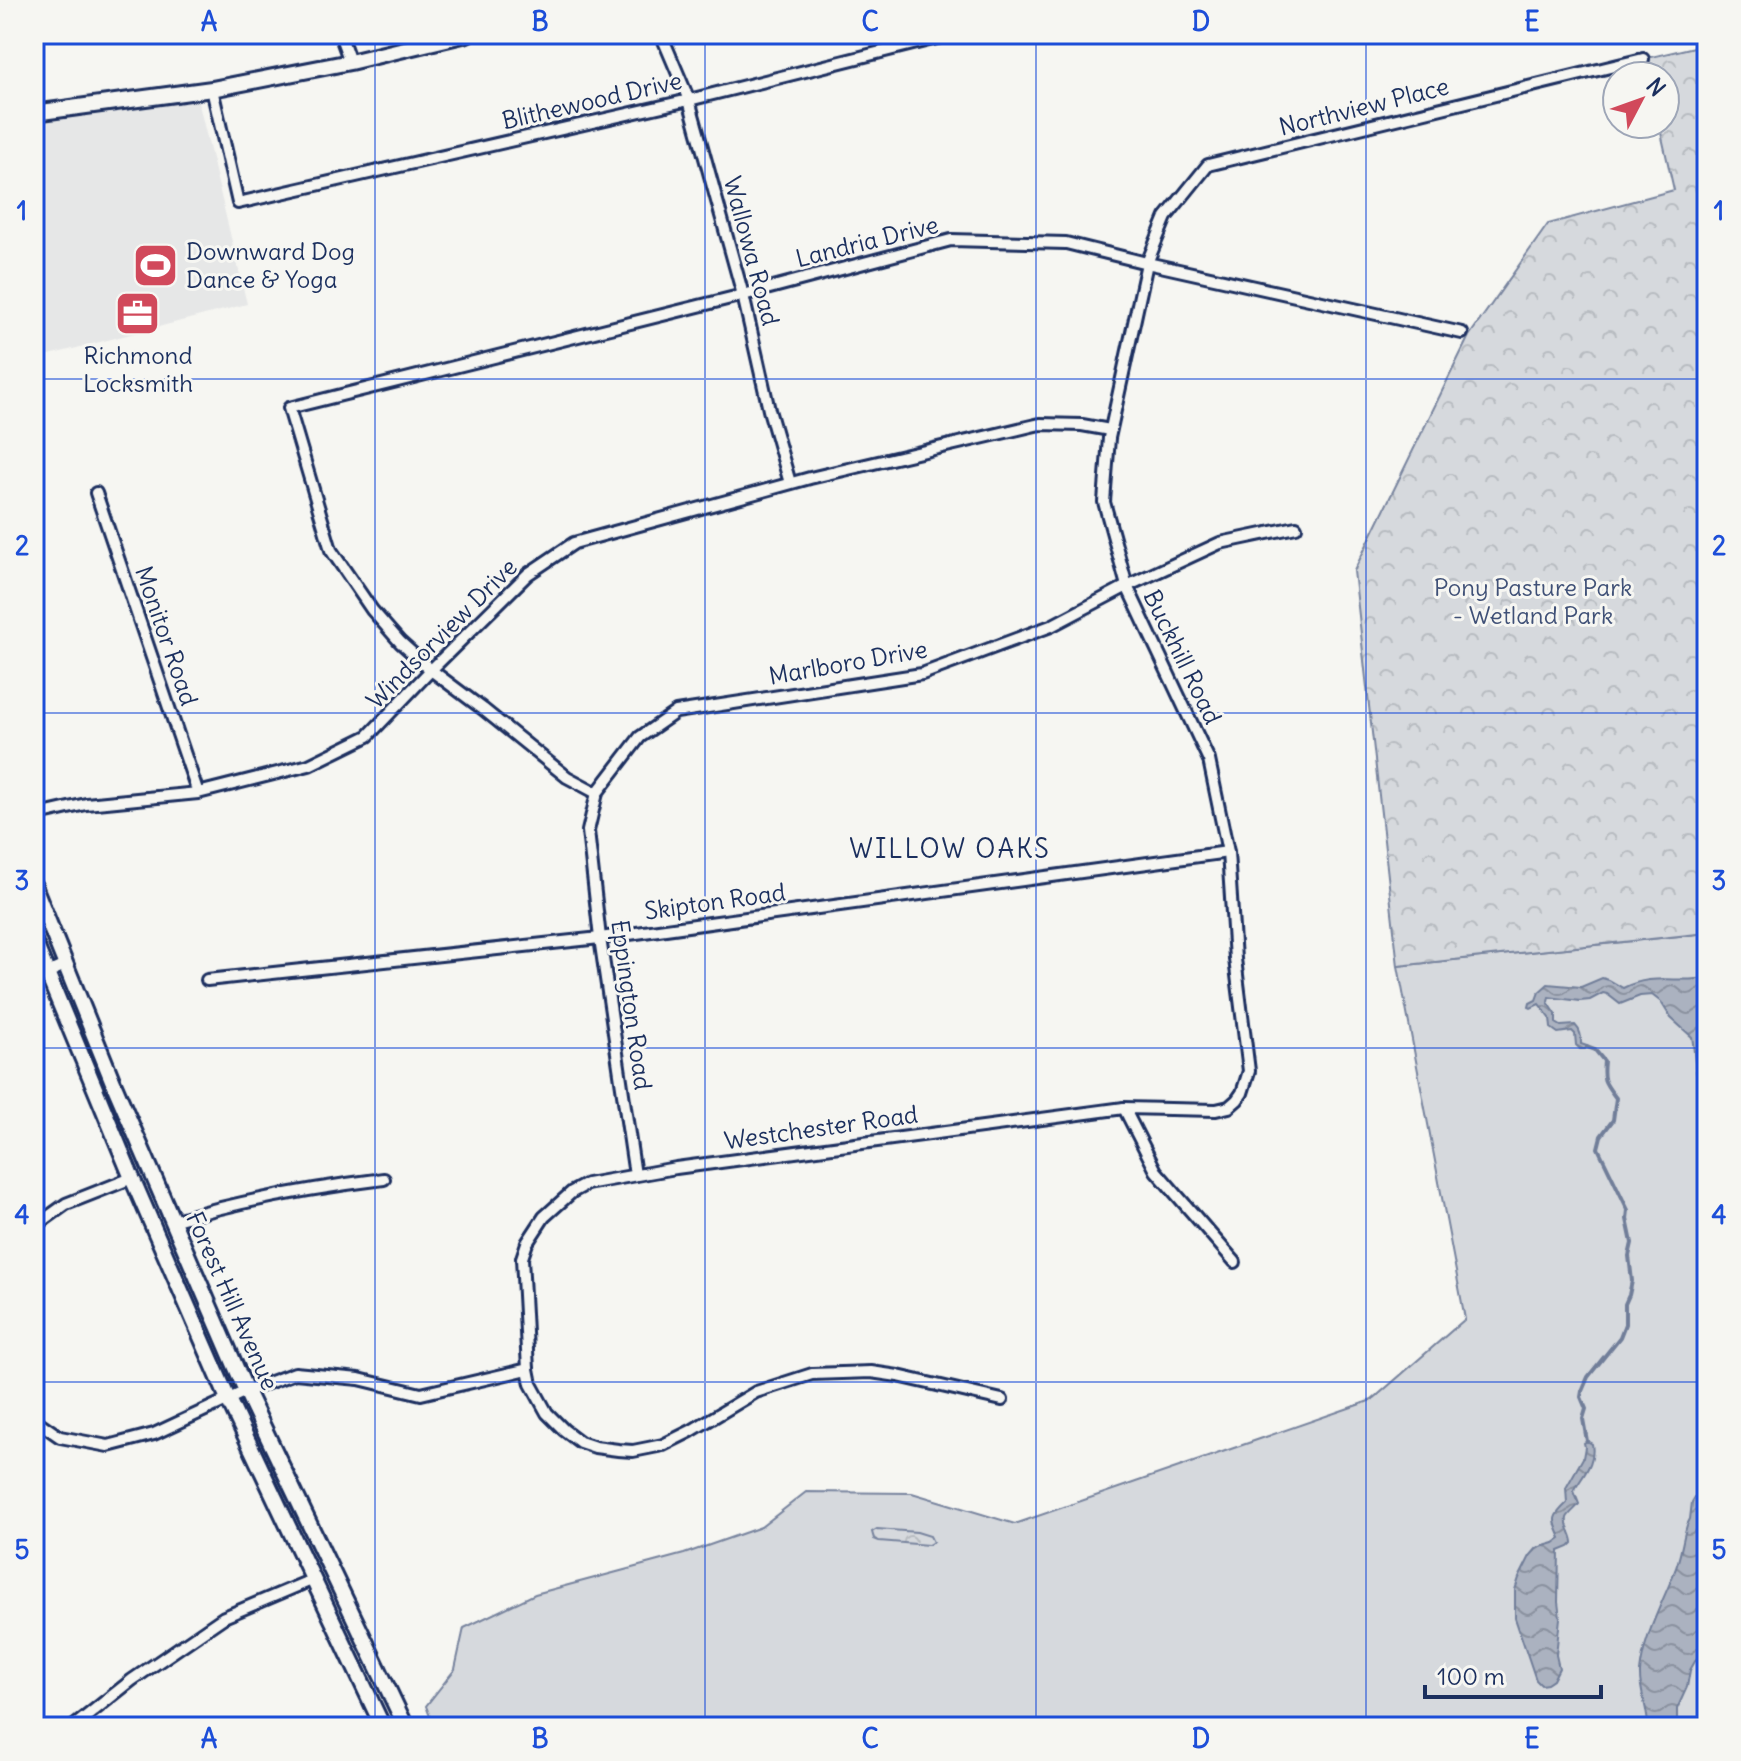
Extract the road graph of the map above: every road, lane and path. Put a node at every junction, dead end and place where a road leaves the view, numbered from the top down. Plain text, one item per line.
1 (340, 34) edge
2 (467, 34) edge
3 (661, 34) edge
4 (953, 34) edge
5 (1643, 59) dead end
6 (350, 62) junction
7 (212, 89) junction
8 (689, 100) junction
9 (34, 113) edge
10 (1147, 263) junction
11 (743, 295) junction
12 (1462, 333) dead end
13 (1110, 430) junction
14 (790, 483) junction
15 (96, 493) dead end
16 (1296, 527) dead end
17 (1127, 586) junction
18 (431, 670) junction
19 (198, 793) junction
20 (597, 793) junction
21 (34, 816) edge
22 (1228, 852) junction
23 (34, 886) edge
24 (600, 938) junction
25 (34, 941) edge
26 (65, 965) junction
27 (40, 976) edge
28 (207, 980) dead end
29 (1249, 1071) joint
30 (1124, 1108) junction
31 (635, 1175) junction
32 (132, 1178) junction
33 (384, 1179) dead end
34 (172, 1221) junction
35 (34, 1227) edge
36 (1235, 1262) dead end
37 (528, 1369) junction
38 (246, 1391) junction
39 (228, 1399) junction
40 (1002, 1400) dead end
41 (34, 1419) edge
42 (314, 1579) junction
43 (73, 1727) edge
44 (383, 1727) edge
45 (406, 1727) edge

1 - 6 street
2 - 6 main road
3 - 8 street, Wallowa Road
4 - 8 street, Blithewood Drive
5 - 10 street, Northview Place
6 - 7 main road
7 - 8 street, Blithewood Drive
7 - 9 main road
8 - 11 street, Wallowa Road
10 - 11 street, Landria Drive
10 - 12 street, Landria Drive
10 - 13 street, Buckhill Road
11 - 14 street, Wallowa Road
11 - 18 street, Landria Drive
13 - 14 street, Windsorview Drive
13 - 17 street, Buckhill Road
14 - 18 street, Windsorview Drive
15 - 19 street, Monitor Road
16 - 17 street, Marlboro Drive
17 - 20 street, Marlboro Drive
17 - 22 street, Buckhill Road
18 - 19 street, Windsorview Drive
18 - 20 street
19 - 21 street, Windsorview Drive
20 - 24 street, Eppington Road
22 - 24 street, Skipton Road
22 - 29 street, Buckhill Road
23 - 26 main road, Forest Hill Avenue
24 - 28 street, Skipton Road
24 - 31 street, Eppington Road
25 - 27 main road, Forest Hill Avenue
26 - 27 street
26 - 34 main road, Forest Hill Avenue
27 - 32 main road, Forest Hill Avenue
29 - 30 street, Westchester Road
30 - 31 street, Westchester Road
30 - 36 street
31 - 37 street, Westchester Road
32 - 35 street
32 - 39 main road, Forest Hill Avenue
33 - 34 street
34 - 38 main road, Forest Hill Avenue
37 - 38 street
37 - 40 street, Westchester Road
38 - 39 street
38 - 45 main road, Forest Hill Avenue
39 - 41 street
39 - 42 main road, Forest Hill Avenue
42 - 43 street
42 - 44 main road, Forest Hill Avenue

